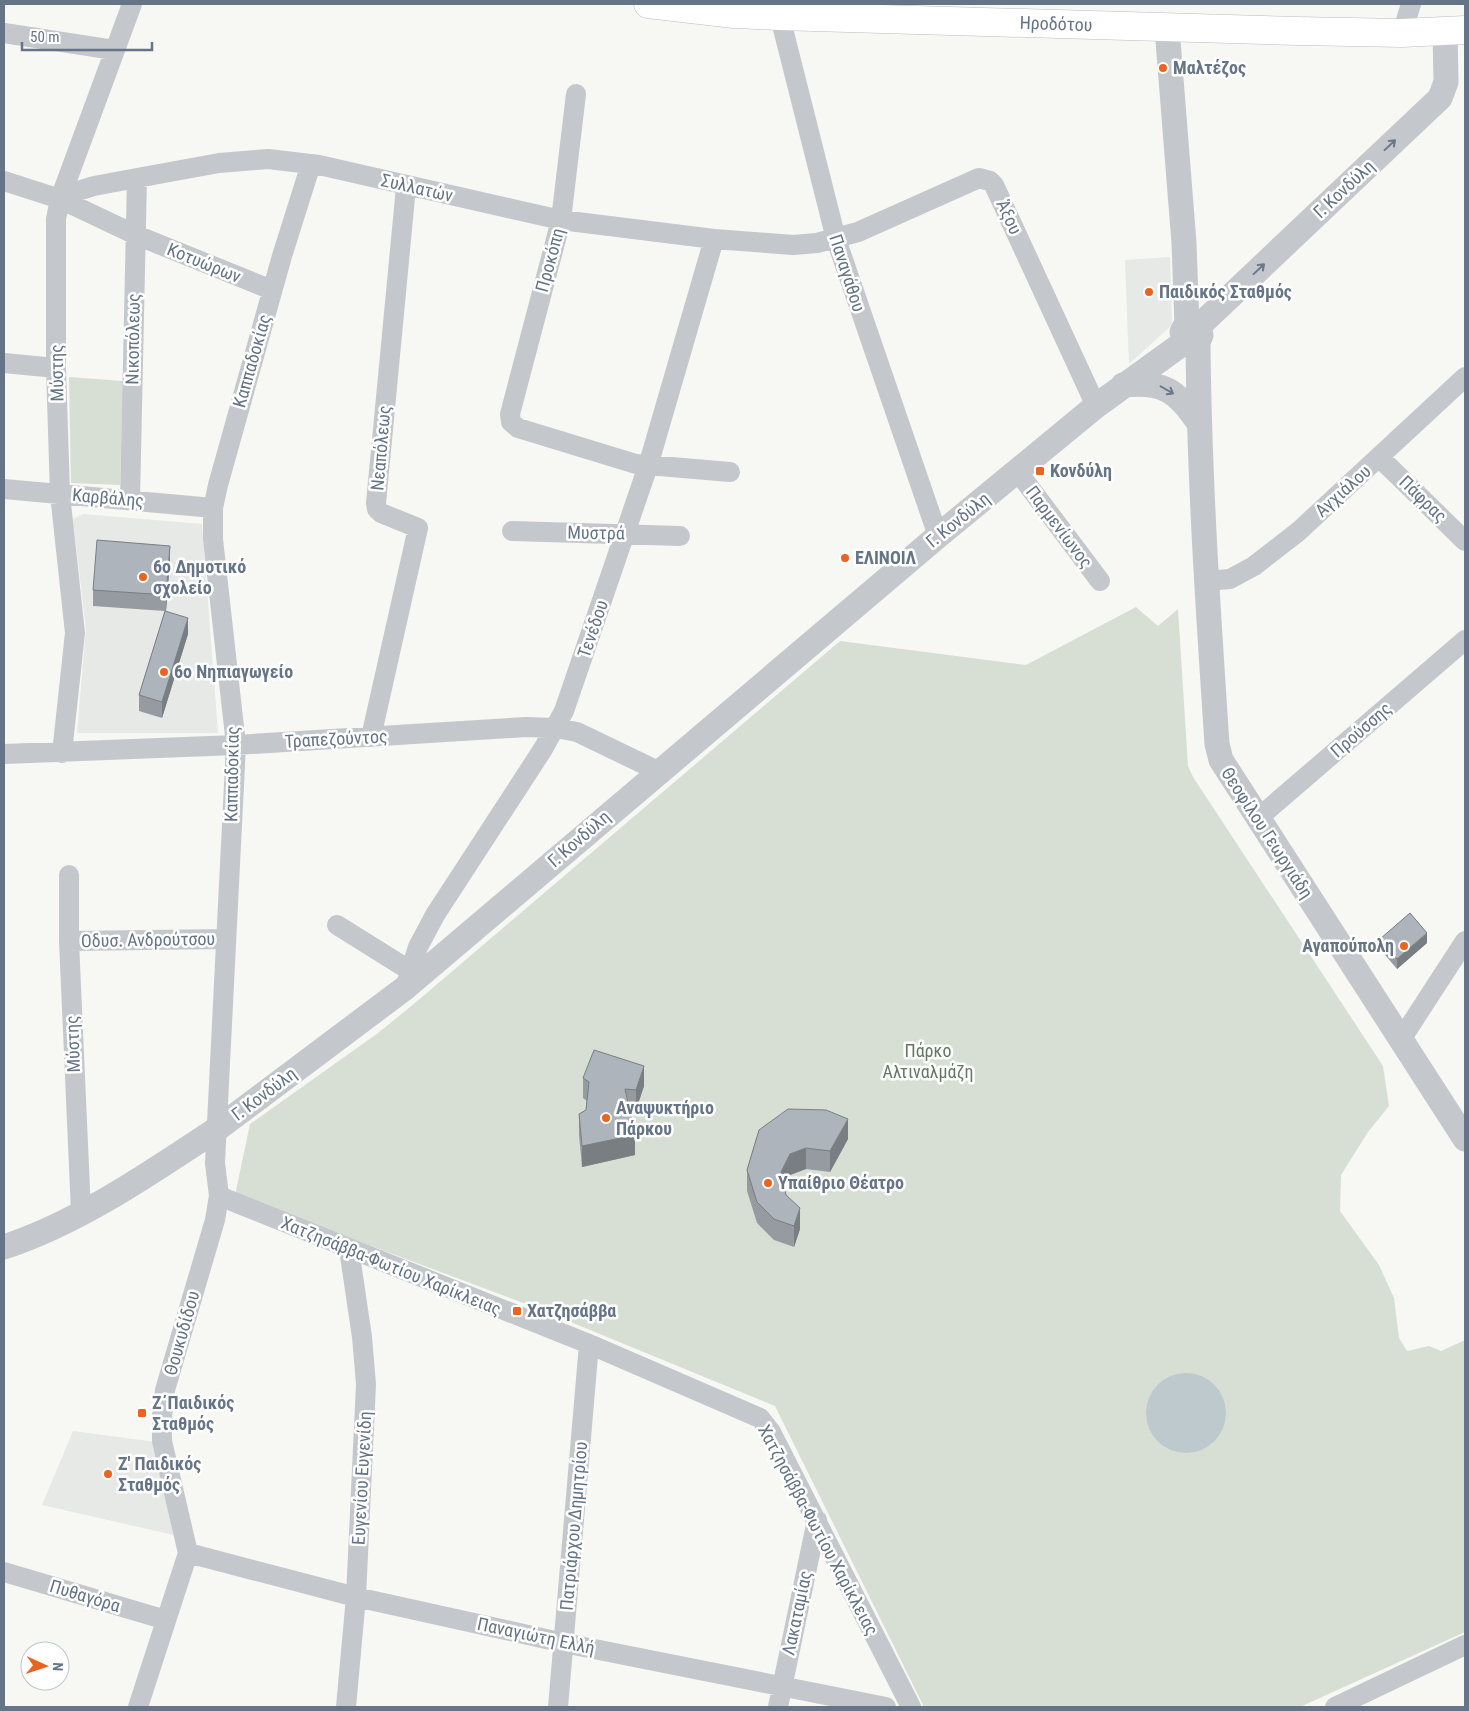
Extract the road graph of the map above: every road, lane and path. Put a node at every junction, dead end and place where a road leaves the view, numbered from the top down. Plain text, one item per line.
1 (132, 4) edge
2 (648, 4) edge
3 (1411, 4) edge
4 (778, 10) edge
5 (1166, 16) edge
6 (1455, 31) edge
7 (1402, 33) junction
8 (4, 34) edge
9 (114, 50) junction
10 (576, 94) dead end
11 (311, 164) junction
12 (137, 178) junction
13 (4, 181) edge
14 (406, 186) junction
15 (60, 199) junction
16 (561, 220) junction
17 (136, 235) junction
18 (714, 239) junction
19 (836, 239) junction
20 (272, 290) junction
21 (1191, 333) junction
22 (4, 363) edge
23 (56, 368) junction
24 (1465, 377) edge
25 (1123, 386) junction
26 (1096, 406) junction
27 (1198, 422) junction
28 (1380, 458) junction
29 (648, 466) junction
30 (730, 472) dead end
31 (1018, 472) junction
32 (4, 489) edge
33 (60, 494) junction
34 (130, 500) junction
35 (213, 508) junction
36 (512, 531) dead end
37 (626, 533) junction
38 (680, 536) dead end
39 (938, 536) junction
40 (1465, 541) edge
41 (1100, 581) dead end
42 (1206, 581) junction
43 (1465, 640) edge
44 (556, 728) junction
45 (371, 738) junction
46 (236, 745) junction
47 (62, 753) junction
48 (4, 754) edge
49 (658, 771) junction
50 (1257, 819) junction
51 (69, 875) dead end
52 (337, 925) dead end
53 (226, 939) junction
54 (1465, 941) edge
55 (69, 942) junction
56 (407, 979) junction
57 (1402, 1038) junction
58 (217, 1130) junction
59 (1465, 1140) edge
60 (219, 1196) junction
61 (81, 1212) junction
62 (4, 1248) edge
63 (348, 1249) junction
64 (589, 1344) junction
65 (817, 1520) junction
66 (188, 1553) junction
67 (4, 1572) edge
68 (356, 1597) junction
69 (166, 1620) junction
70 (564, 1643) junction
71 (1465, 1645) edge
72 (780, 1698) edge
73 (1375, 1698) edge
74 (138, 1707) edge
75 (346, 1707) edge
76 (558, 1707) edge
77 (886, 1707) edge
78 (911, 1707) edge
79 (1335, 1707) edge

1 - 9 street, Μύστης
2 - 4 main road, Ηροδότου
3 - 7 street
4 - 5 main road, Ηροδότου
4 - 19 street, Παναγάθου
5 - 7 main road, Ηροδότου
5 - 21 street, Θεοφίλου Γεωργιάδη
6 - 7 main road, Ηροδότου
21 -> 6 street, Γ. Κονδύλη
8 - 9 street
9 - 15 street, Μύστης
10 - 16 street, Προκόπη
11 - 12 street, Συλλατών
11 - 14 street, Συλλατών
11 - 20 street, Καππαδοκίας
12 - 15 street, Συλλατών
12 - 17 street, Νικοπόλεως
13 - 15 street
14 - 16 street, Συλλατών
14 - 45 street, Νεαπόλεως
15 - 17 street, Κοτυώρων
15 - 23 street, Μύστης
16 - 18 street, Συλλατών
16 - 29 street, Προκόπη
17 - 20 street, Κοτυώρων
17 - 34 street, Νικοπόλεως
18 - 19 street, Συλλατών
18 - 29 street, Τενέδου
19 - 26 street, Άξου
19 - 39 street, Παναγάθου
20 - 35 street, Καππαδοκίας
21 - 25 street, Γ. Κονδύλη
21 - 27 street, Θεοφίλου Γεωργιάδη
22 - 23 street
23 - 33 street, Μύστης
24 - 28 street, Αγχιάλου
25 - 26 street, Γ. Κονδύλη
25 -> 27 street
26 - 31 street, Γ. Κονδύλη
27 - 42 street, Θεοφίλου Γεωργιάδη
28 - 40 street, Πάφρας
28 - 42 street, Αγχιάλου
29 - 30 street
29 - 37 street, Τενέδου
31 - 39 street, Γ. Κονδύλη
31 - 41 street, Παρμενίωνος
32 - 33 street, Καρβάλης
33 - 34 street, Καρβάλης
33 - 47 street, Μύστης
34 - 35 street, Καρβάλης
35 - 46 street, Καππαδοκίας
36 - 37 street, Μυστρά
37 - 38 street, Μυστρά
37 - 44 street, Τενέδου
39 - 49 street, Γ. Κονδύλη
42 - 50 street, Θεοφίλου Γεωργιάδη
43 - 50 street, Προύσσης
44 - 45 street, Τραπεζούντος
44 - 49 street, Τραπεζούντος
44 - 56 street, Τενέδου
45 - 46 street, Τραπεζούντος
46 - 47 street, Τραπεζούντος
46 - 53 street, Καππαδοκίας
47 - 48 street, Τραπεζούντος
49 - 56 street, Γ. Κονδύλη
50 - 57 street, Θεοφίλου Γεωργιάδη
51 - 55 street, Μύστης
52 - 56 street
53 - 55 street, Οδυσ. Ανδρούτσου
53 - 58 street, Καππαδοκίας
54 - 57 street
55 - 61 street, Μύστης
56 - 58 street, Γ. Κονδύλη
57 - 59 street, Θεοφίλου Γεωργιάδη
58 - 60 street, Θουκυδίδου
58 - 61 street, Γ. Κονδύλη
60 - 63 street, Χατζησάββα-Φωτίου Χαρίκλειας
60 - 66 street, Θουκυδίδου
61 - 62 street, Γ. Κονδύλη
63 - 64 street, Χατζησάββα-Φωτίου Χαρίκλειας
63 - 68 street, Ευγενίου Ευγενίδη
64 - 65 street, Χατζησάββα-Φωτίου Χαρίκλειας
64 - 70 street, Πατριάρχου Δημητρίου
65 - 72 street, Λακαταμίας
65 - 78 street, Χατζησάββα-Φωτίου Χαρίκλειας
66 - 68 street, Παναγιώτη Ελλή
66 - 69 street
67 - 69 street, Πυθαγόρα
68 - 70 street, Παναγιώτη Ελλή
68 - 75 street, Ευγενίου Ευγενίδη
69 - 74 street
70 - 72 street, Παναγιώτη Ελλή
70 - 76 street, Πατριάρχου Δημητρίου
71 - 73 street
72 - 77 street, Παναγιώτη Ελλή
73 - 79 street

